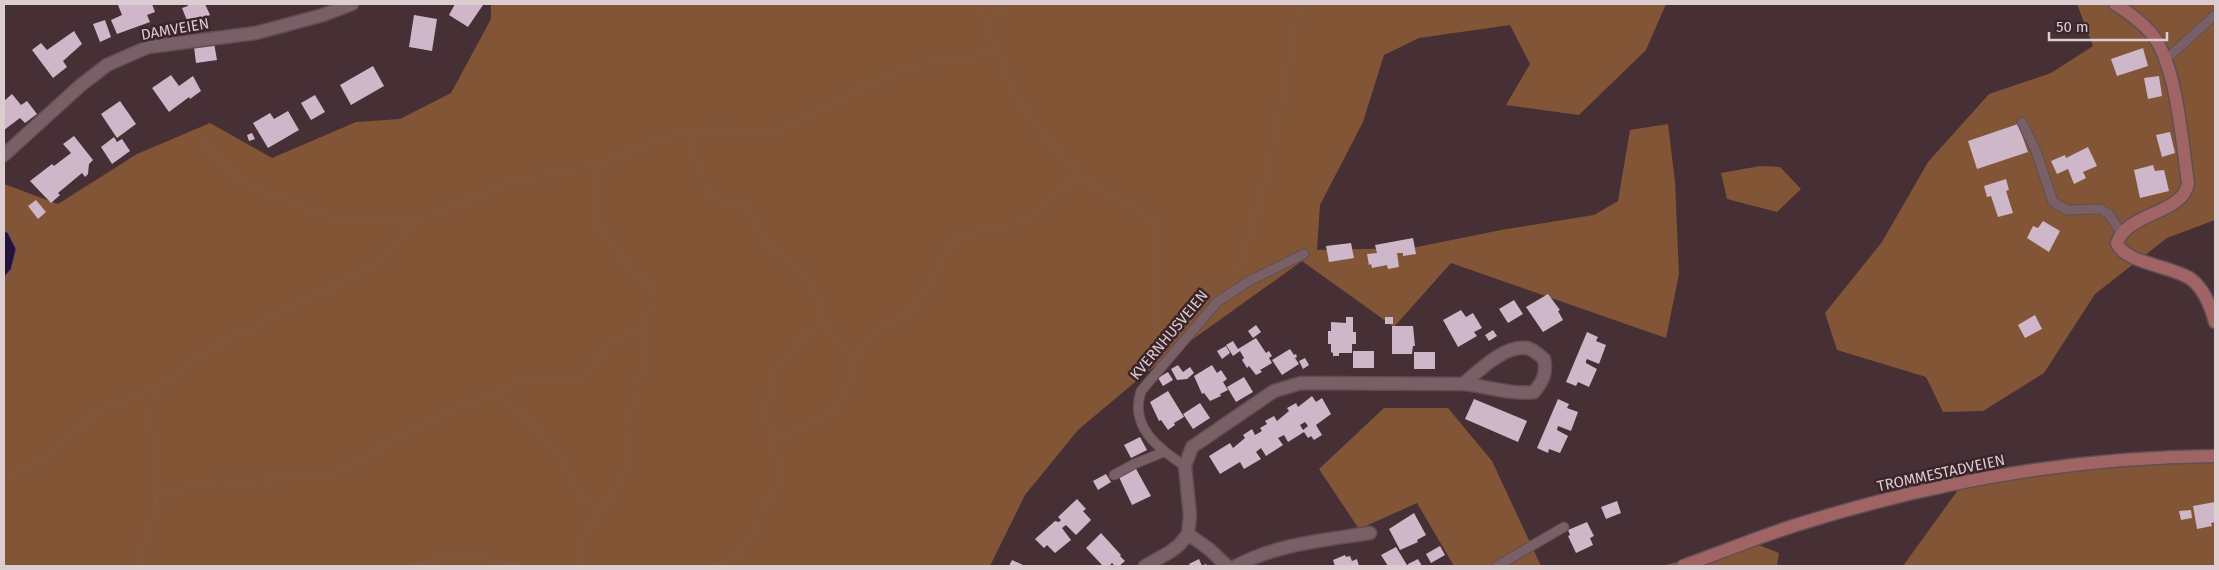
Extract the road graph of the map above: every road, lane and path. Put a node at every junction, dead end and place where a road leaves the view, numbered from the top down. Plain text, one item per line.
1 (352, 4) edge
2 (979, 4) edge
3 (1008, 4) edge
4 (1293, 4) edge
5 (1303, 4) edge
6 (2115, 4) edge
7 (1298, 12) junction
8 (2215, 15) edge
9 (986, 23) junction
10 (997, 51) junction
11 (2165, 60) junction
12 (2022, 122) dead end
13 (686, 133) junction
14 (200, 140) dead end
15 (4, 155) edge
16 (599, 165) junction
17 (1081, 175) junction
18 (414, 222) junction
19 (2121, 233) junction
20 (1304, 254) dead end
21 (1230, 280) dead end
22 (2215, 322) edge
23 (647, 326) junction
24 (825, 326) junction
25 (855, 362) junction
26 (1150, 380) junction
27 (1463, 384) junction
28 (159, 386) junction
29 (495, 393) junction
30 (770, 441) junction
31 (1164, 452) junction
32 (2215, 456) edge
33 (1185, 466) junction
34 (1114, 475) dead end
35 (4, 478) edge
36 (157, 497) junction
37 (598, 514) junction
38 (1564, 527) dead end
39 (1370, 533) dead end
40 (1188, 534) junction
41 (136, 566) edge
42 (408, 566) edge
43 (521, 566) edge
44 (582, 566) edge
45 (716, 566) edge
46 (1145, 566) edge
47 (1227, 566) edge
48 (1236, 566) edge
49 (1497, 566) edge
50 (1683, 566) edge

1 - 15 street, DAMVEIEN
2 - 9 path
3 - 9 path
4 - 7 path
5 - 7 path
6 - 11 main road
7 - 21 path
8 - 11 lane
9 - 10 path
10 - 13 path
10 - 17 path
11 - 19 main road
12 - 19 lane
13 - 16 path
13 - 24 path
14 - 18 path
16 - 18 path
16 - 23 path
17 - 25 path
17 - 26 path
18 - 28 path
19 - 22 main road
20 - 26 lane, KVERNHUSVEIEN
23 - 29 path
23 - 37 path
24 - 25 path
24 - 30 path
25 - 30 path
26 - 31 lane, KVERNHUSVEIEN
27 - 27 street
27 - 33 street
28 - 35 path
28 - 36 path
29 - 36 path
29 - 37 path
30 - 45 path
31 - 33 lane, KVERNHUSVEIEN
31 - 34 lane
32 - 50 main road, TROMMESTADVEIEN
33 - 40 street
36 - 41 path
37 - 44 path
38 - 49 lane
39 - 48 street
40 - 46 street
40 - 47 street
42 - 43 path

